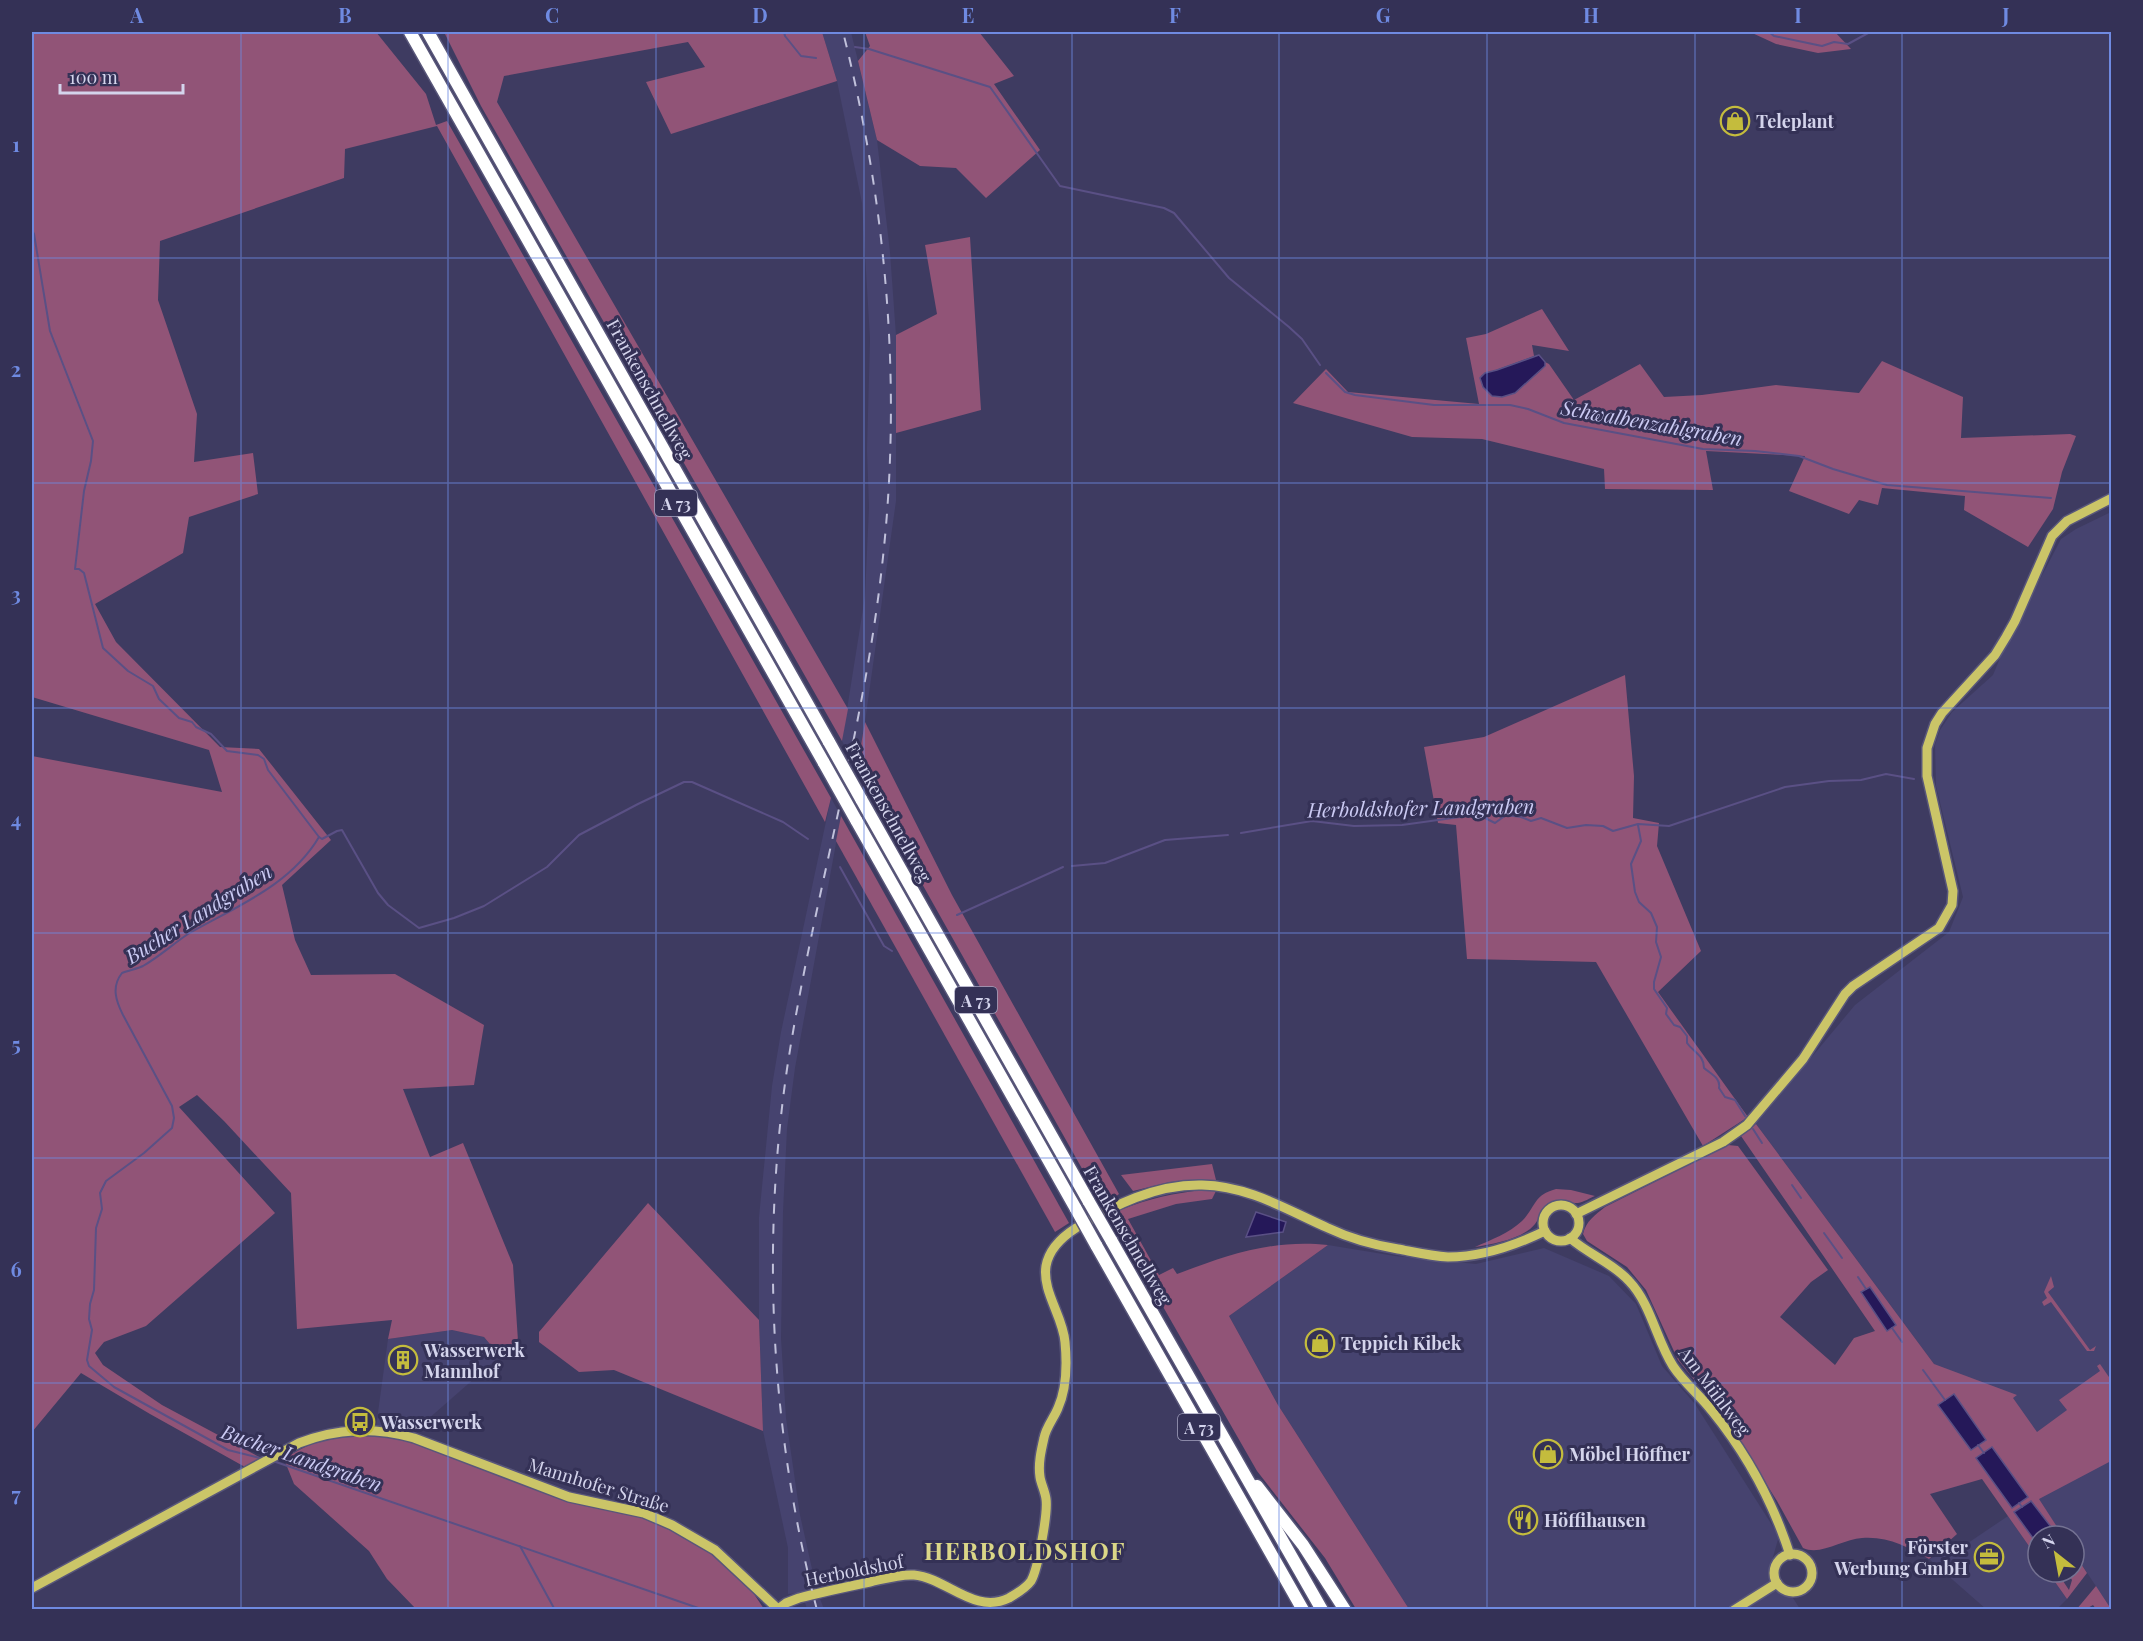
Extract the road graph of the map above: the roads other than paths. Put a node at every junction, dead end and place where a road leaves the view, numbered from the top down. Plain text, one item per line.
1 (400, 32) edge
2 (410, 32) edge
3 (428, 32) edge
4 (435, 32) edge
5 (448, 67) junction
6 (431, 68) junction
7 (2112, 498) edge
8 (1576, 1214) junction
9 (1545, 1231) junction
10 (1570, 1238) junction
11 (1235, 1460) junction
12 (1790, 1555) junction
13 (1777, 1583) junction
14 (32, 1588) edge
15 (778, 1609) edge
16 (1303, 1610) edge
17 (1322, 1610) edge
18 (1346, 1610) edge
19 (1734, 1610) edge

1 - 6 highway
2 - 6 highway, Frankenschnellweg / A 73
3 - 5 highway, Frankenschnellweg / A 73
4 - 5 highway
5 - 11 highway, Frankenschnellweg / A 73, bridge
6 - 16 highway, Frankenschnellweg / A 73, bridge
7 - 8 street
8 - 9 street
8 - 10 street
9 - 10 street
9 - 15 street, Herboldshof
10 - 12 street, Am Mühlweg
11 - 17 highway, Frankenschnellweg / A 73
11 - 18 highway
12 - 13 street
12 - 13 street
13 - 19 street
14 - 15 street, Mannhofer Straße

